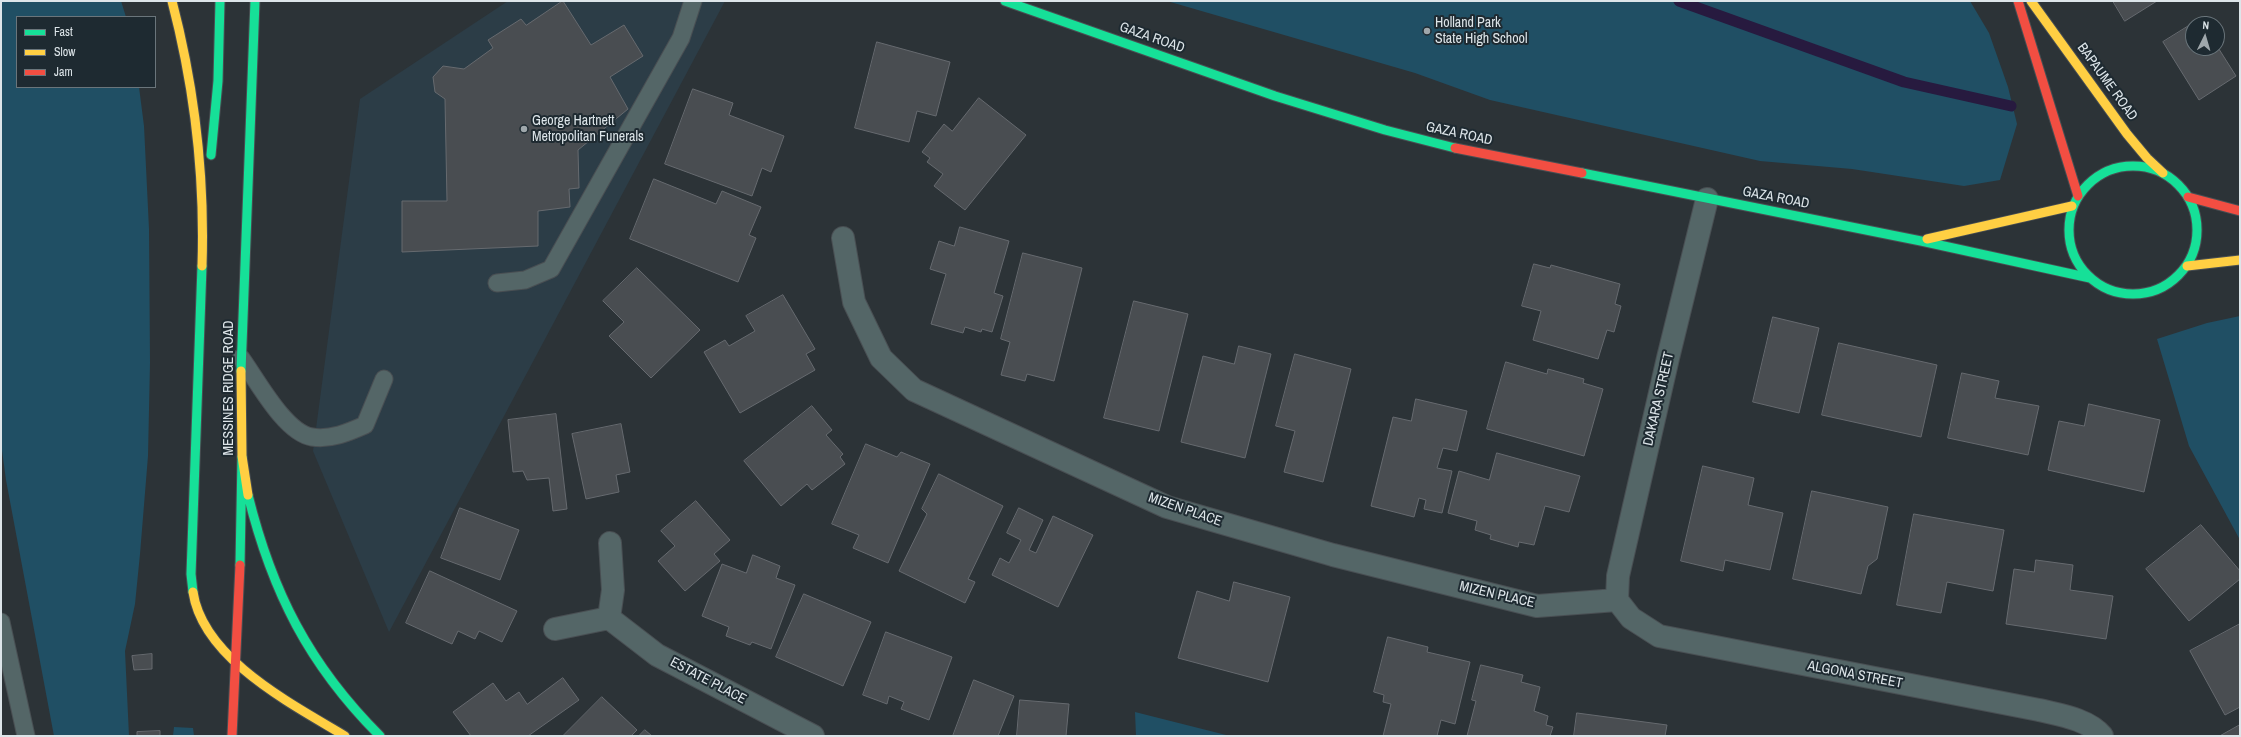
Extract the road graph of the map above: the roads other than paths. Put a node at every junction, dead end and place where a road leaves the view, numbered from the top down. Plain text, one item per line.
1 (172, 1) edge
2 (220, 1) edge
3 (255, 1) edge
4 (693, 1) edge
5 (1005, 1) edge
6 (2018, 1) edge
7 (2031, 1) edge
8 (2164, 174) junction
9 (2078, 196) junction
10 (2188, 197) junction
11 (1707, 199) junction
12 (2072, 206) junction
13 (2240, 211) edge
14 (204, 216) junction
15 (843, 238) dead end
16 (1921, 241) junction
17 (2240, 260) edge
18 (2187, 266) junction
19 (2090, 278) junction
20 (497, 283) dead end
21 (241, 358) junction
22 (384, 379) dead end
23 (242, 457) junction
24 (610, 543) dead end
25 (1617, 600) junction
26 (609, 618) junction
27 (1, 622) edge
28 (555, 629) dead end
29 (236, 665) junction
30 (26, 736) edge
31 (232, 736) edge
32 (344, 736) edge
33 (380, 736) edge
34 (813, 736) edge
35 (2102, 736) edge

1 - 14 main road
2 - 14 main road
3 - 21 main road, MESSINES RIDGE ROAD
4 - 20 lane
5 - 11 main road, GAZA ROAD
6 - 9 main road
7 - 8 main road, BAPAUME ROAD
8 - 9 main road
8 - 10 main road
9 - 12 main road
10 - 13 main road
10 - 18 main road
11 - 16 main road, GAZA ROAD
11 - 25 street, DAKARA STREET
12 - 16 main road, GAZA ROAD
12 - 19 main road
14 - 29 main road, MESSINES RIDGE ROAD
15 - 25 street, MIZEN PLACE
16 - 19 main road, GAZA ROAD
17 - 18 main road
18 - 19 main road
21 - 22 lane
21 - 23 main road, MESSINES RIDGE ROAD
23 - 29 main road
23 - 33 main road, MESSINES RIDGE ROAD
24 - 26 street
25 - 35 street, ALGONA STREET
26 - 28 street
26 - 34 street, ESTATE PLACE
27 - 30 lane
29 - 31 main road
29 - 32 main road, MESSINES RIDGE ROAD

